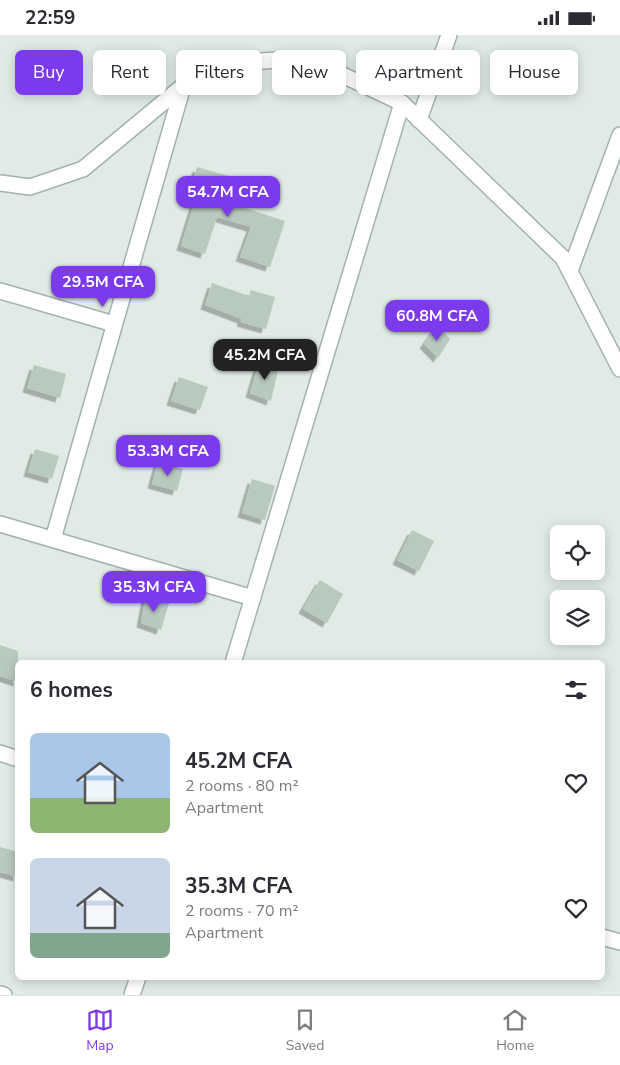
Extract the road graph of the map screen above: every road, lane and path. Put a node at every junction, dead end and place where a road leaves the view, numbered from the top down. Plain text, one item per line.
1 (449, 35) edge
2 (262, 61) edge
3 (176, 92) edge
4 (180, 95) edge
5 (402, 103) junction
6 (419, 120) junction
7 (620, 135) edge
8 (0, 183) edge
9 (570, 271) junction
10 (0, 291) edge
11 (114, 324) junction
12 (620, 369) edge
13 (0, 524) edge
14 (53, 539) junction
15 (252, 599) junction
16 (234, 660) edge
17 (0, 753) edge
18 (15, 758) edge
19 (605, 938) edge
20 (620, 942) edge
21 (137, 980) edge
22 (0, 994) edge
23 (4, 995) edge
24 (132, 995) edge

1 - 6 street
2 - 5 street
3 - 8 street
4 - 11 street
5 - 6 street
5 - 15 street
6 - 9 street
7 - 9 street
9 - 12 street
10 - 11 street
11 - 14 street
13 - 14 street
14 - 15 street
15 - 16 street
17 - 18 street
19 - 20 street
21 - 24 street
22 - 23 street

